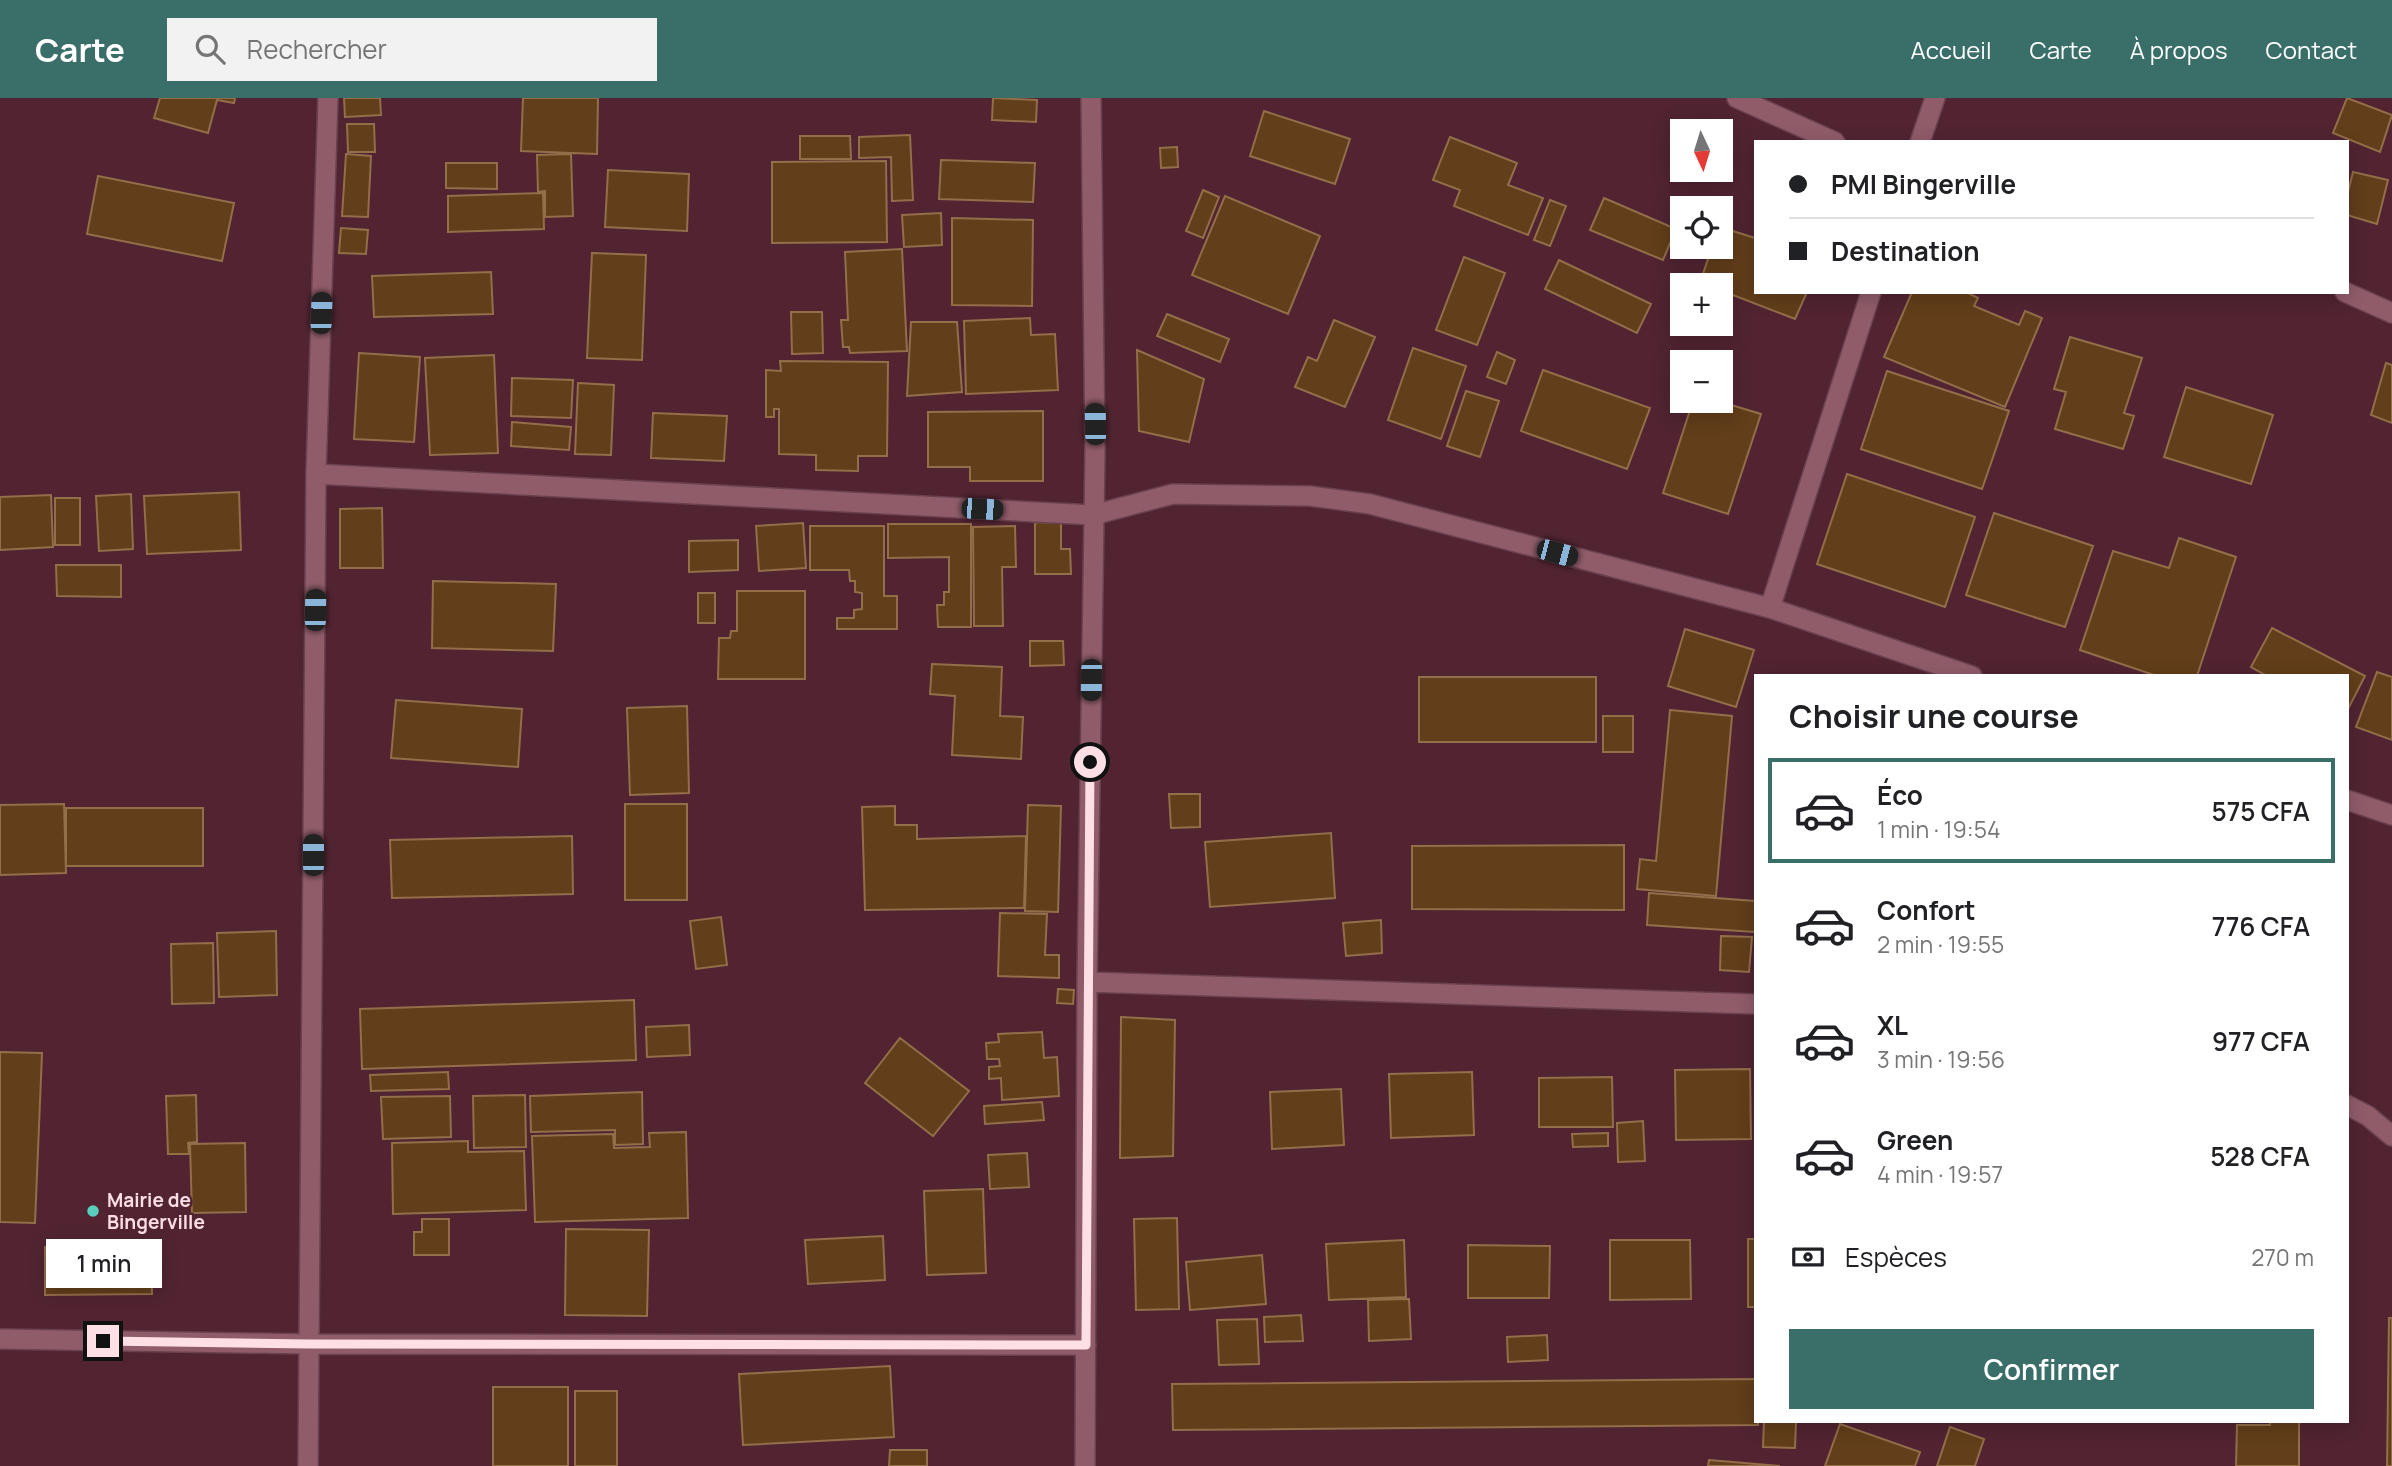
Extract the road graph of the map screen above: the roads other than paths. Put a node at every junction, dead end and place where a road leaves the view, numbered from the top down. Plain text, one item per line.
1 (328, 98) edge
2 (1091, 98) edge
3 (1737, 98) edge
4 (1935, 98) edge
5 (1831, 140) edge
6 (1921, 140) edge
7 (1870, 294) edge
8 (2349, 294) edge
9 (2392, 313) edge
10 (316, 474) junction
11 (1093, 515) junction
12 (1770, 608) junction
13 (1966, 674) edge
14 (2349, 801) edge
15 (2392, 815) edge
16 (1087, 982) junction
17 (1754, 1004) edge
18 (2349, 1106) edge
19 (2392, 1136) edge
20 (0, 1339) edge
21 (309, 1344) junction
22 (1086, 1345) junction
23 (308, 1466) edge
24 (1084, 1466) edge

1 - 10 street
2 - 11 street
3 - 5 street
4 - 6 street
7 - 12 street
8 - 9 street
10 - 11 street
10 - 21 street
11 - 12 street
11 - 16 street
12 - 13 street
14 - 15 street
16 - 17 street
16 - 22 street
18 - 19 street
20 - 21 street
21 - 22 street
21 - 23 street
22 - 24 street

